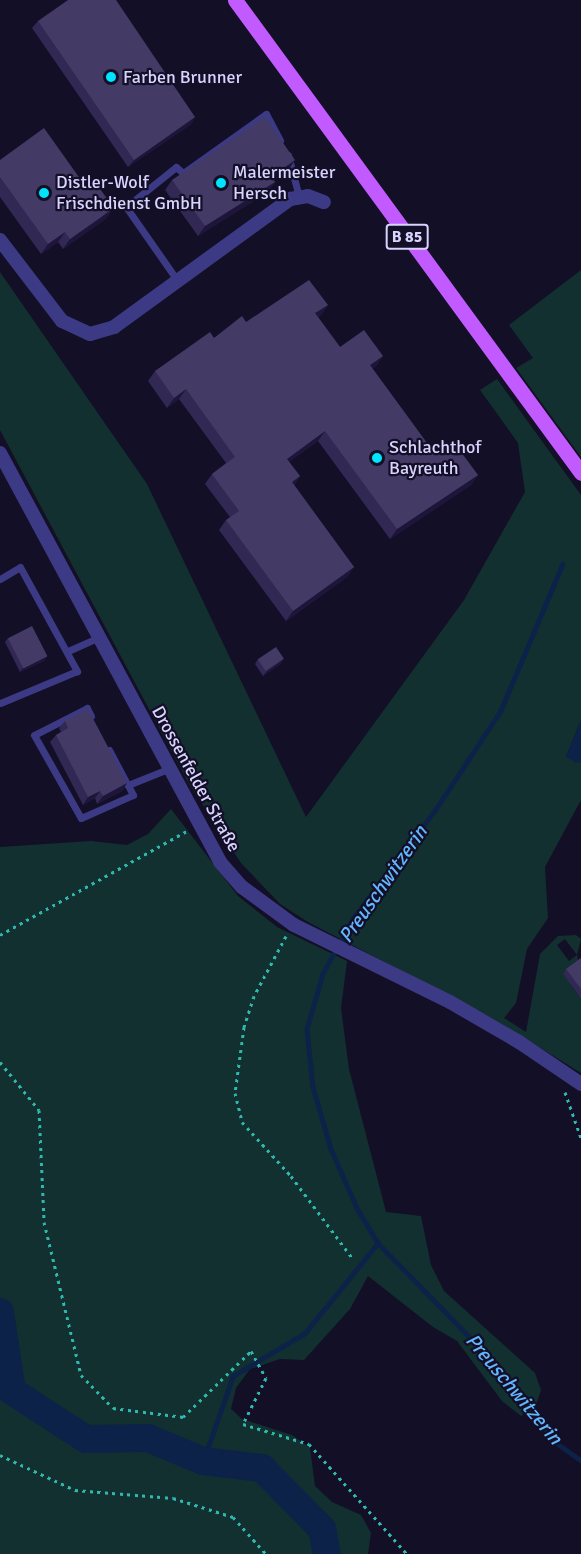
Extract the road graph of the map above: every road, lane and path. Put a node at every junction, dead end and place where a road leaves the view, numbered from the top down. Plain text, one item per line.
1 (235, 0) edge
2 (299, 197) junction
3 (324, 202) dead end
4 (0, 240) edge
5 (177, 280) junction
6 (0, 453) edge
7 (581, 473) edge
8 (0, 579) edge
9 (100, 636) junction
10 (68, 651) junction
11 (0, 703) edge
12 (97, 727) edge
13 (102, 736) edge
14 (170, 768) junction
15 (128, 784) junction
16 (200, 824) junction
17 (298, 927) junction
18 (0, 935) edge
19 (0, 1062) edge
20 (563, 1072) junction
21 (581, 1084) edge
22 (581, 1138) edge
23 (353, 1259) dead end
24 (0, 1455) edge
25 (266, 1554) edge
26 (407, 1554) edge

1 - 7 main road, B 85
2 - 3 street
2 - 5 street
2 - 5 lane
4 - 5 street
6 - 9 street, Drossenfelder Straße
8 - 10 lane
9 - 10 lane
9 - 14 street, Drossenfelder Straße
10 - 11 lane
12 - 15 lane
13 - 15 lane
14 - 15 lane
14 - 16 street, Drossenfelder Straße
16 - 17 street, Drossenfelder Straße
16 - 18 path
17 - 20 street, Drossenfelder Straße
17 - 23 path
19 - 26 path
20 - 21 street, Drossenfelder Straße
20 - 22 path
24 - 25 path

